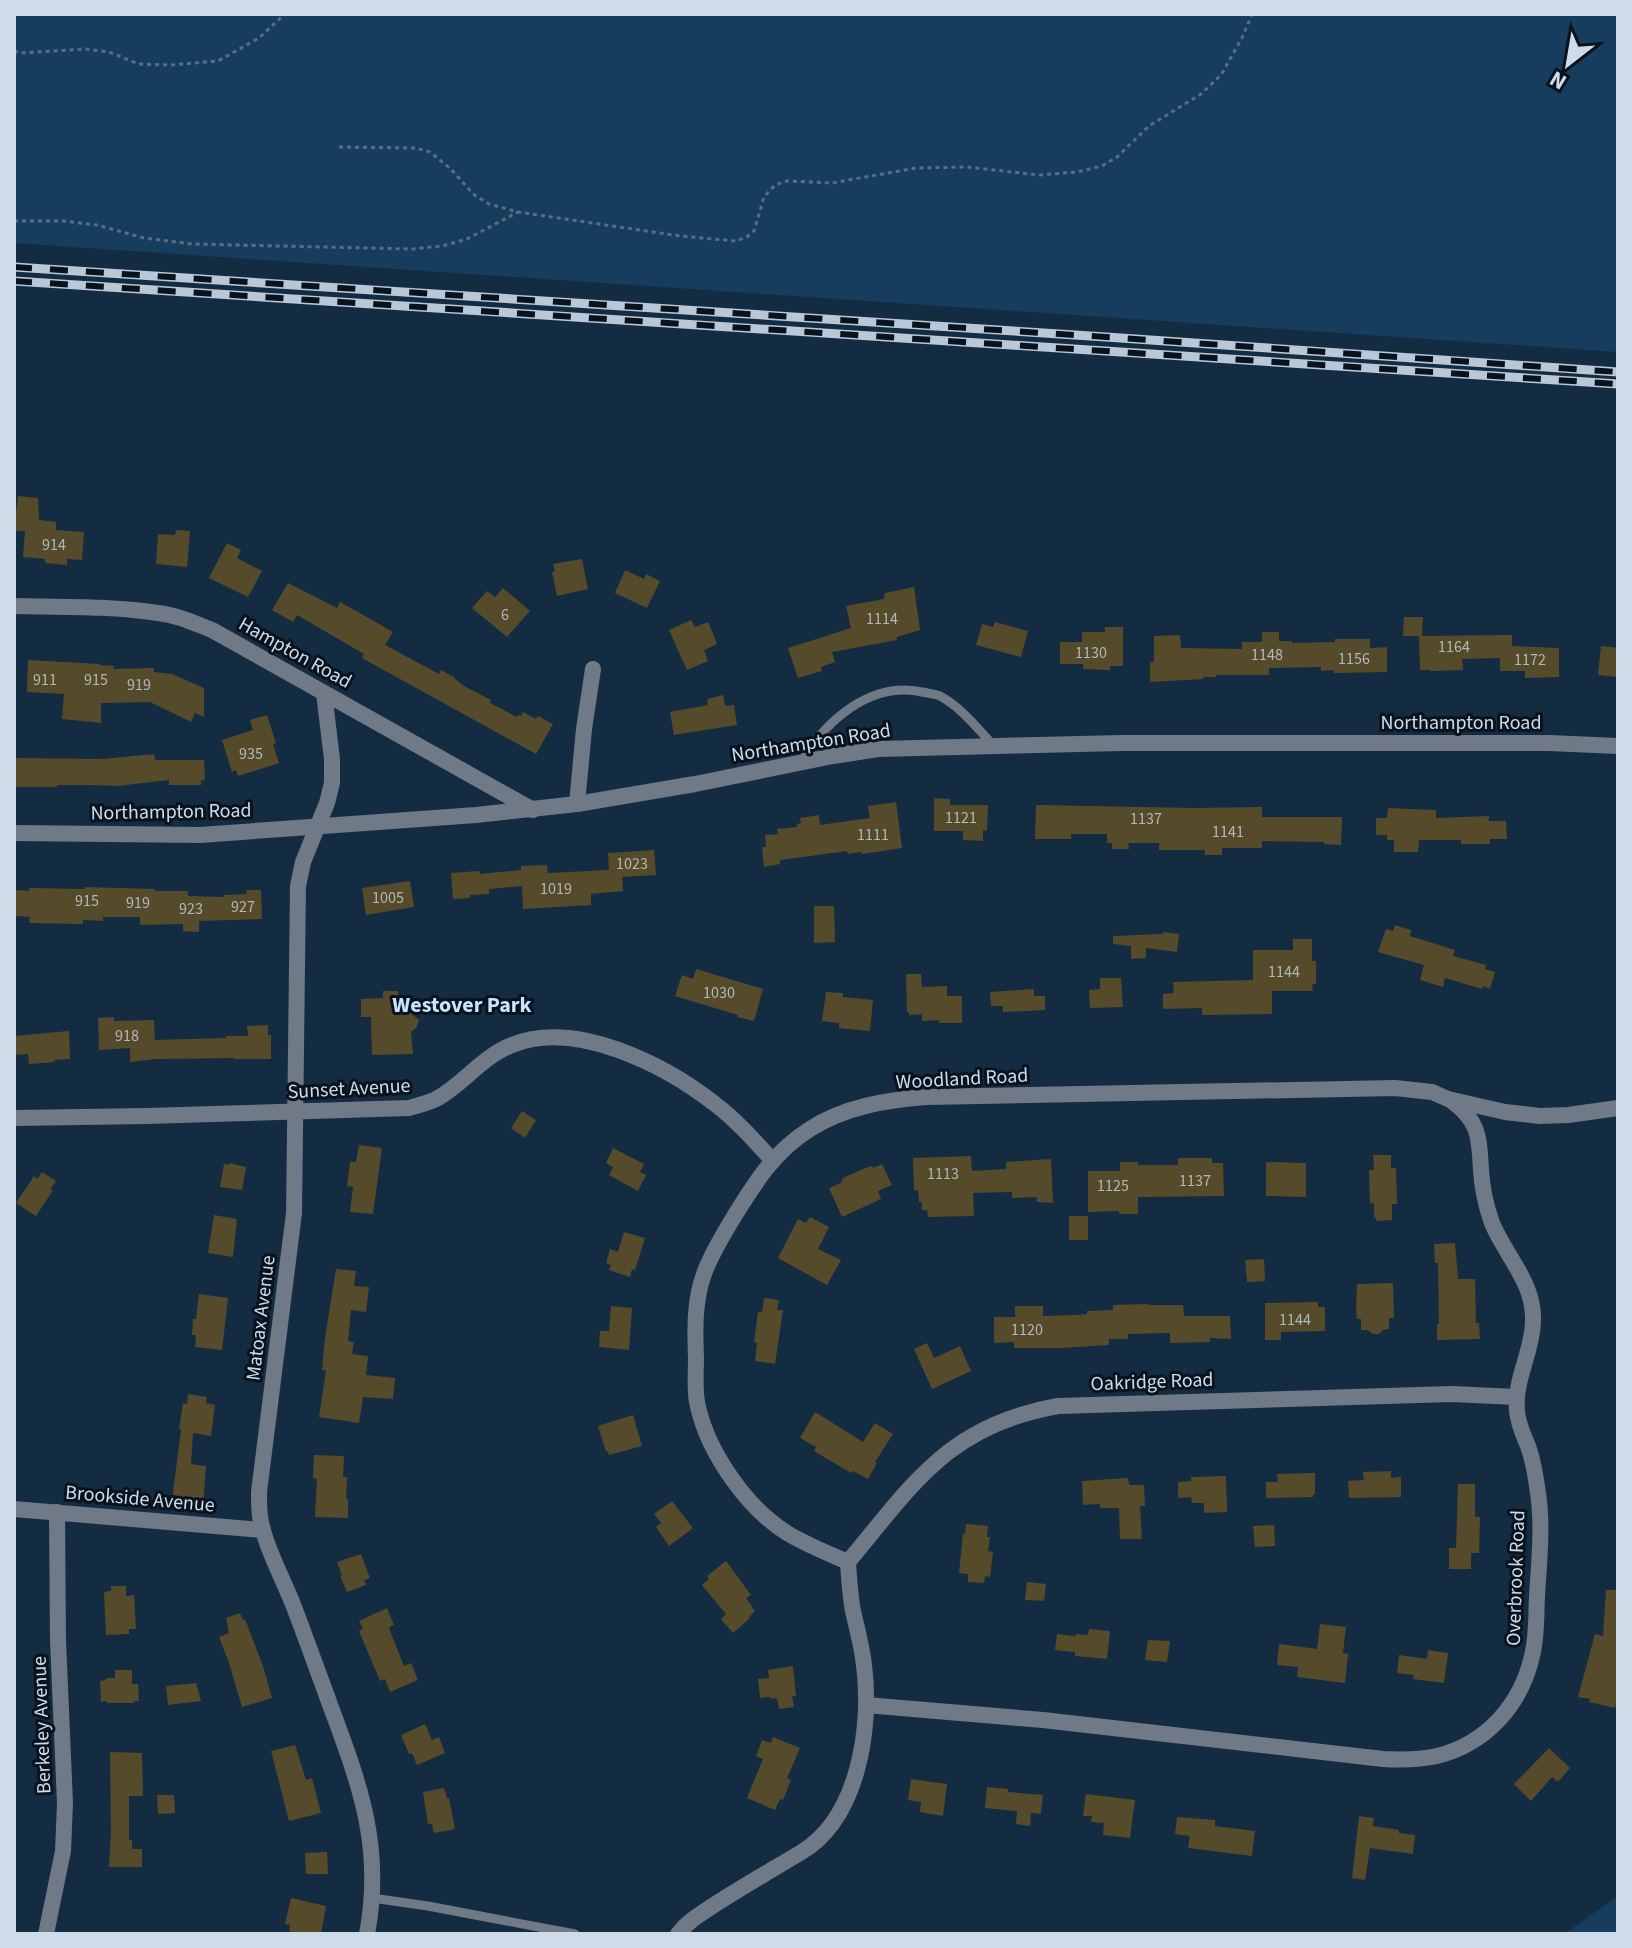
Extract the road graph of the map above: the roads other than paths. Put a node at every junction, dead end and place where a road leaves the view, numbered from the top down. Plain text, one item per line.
1 (14, 606) edge
2 (593, 669) dead end
3 (324, 693) junction
4 (994, 746) junction
5 (1618, 746) edge
6 (801, 762) junction
7 (577, 804) junction
8 (533, 810) junction
9 (317, 825) junction
10 (14, 833) edge
11 (1448, 1099) junction
12 (1618, 1108) edge
13 (296, 1112) junction
14 (14, 1118) edge
15 (772, 1160) junction
16 (1517, 1397) junction
17 (14, 1509) edge
18 (57, 1512) junction
19 (263, 1530) junction
20 (848, 1562) junction
21 (866, 1705) junction
22 (372, 1898) junction
23 (46, 1934) edge
24 (367, 1934) edge
25 (575, 1934) edge
26 (678, 1934) edge

1 - 3 street, Hampton Road
2 - 7 street
3 - 8 street, Hampton Road
3 - 9 street, Matoax Avenue
4 - 5 street, Northampton Road
4 - 6 street, Northampton Road
4 - 6 lane
6 - 7 street, Northampton Road
7 - 8 street, Northampton Road
8 - 9 street, Northampton Road
9 - 10 street, Northampton Road
9 - 13 street, Matoax Avenue
11 - 12 street, Woodland Road
11 - 15 street, Woodland Road
11 - 16 street, Overbrook Road
13 - 14 street, Sunset Avenue
13 - 15 street, Sunset Avenue
13 - 19 street, Matoax Avenue
15 - 20 street, Woodland Road
16 - 20 street, Oakridge Road
16 - 21 street, Overbrook Road
17 - 18 street, Brookside Avenue
18 - 19 street, Brookside Avenue
18 - 23 street, Berkeley Avenue
19 - 22 street, Matoax Avenue
20 - 21 street
21 - 26 street
22 - 24 street, Matoax Avenue
22 - 25 lane

